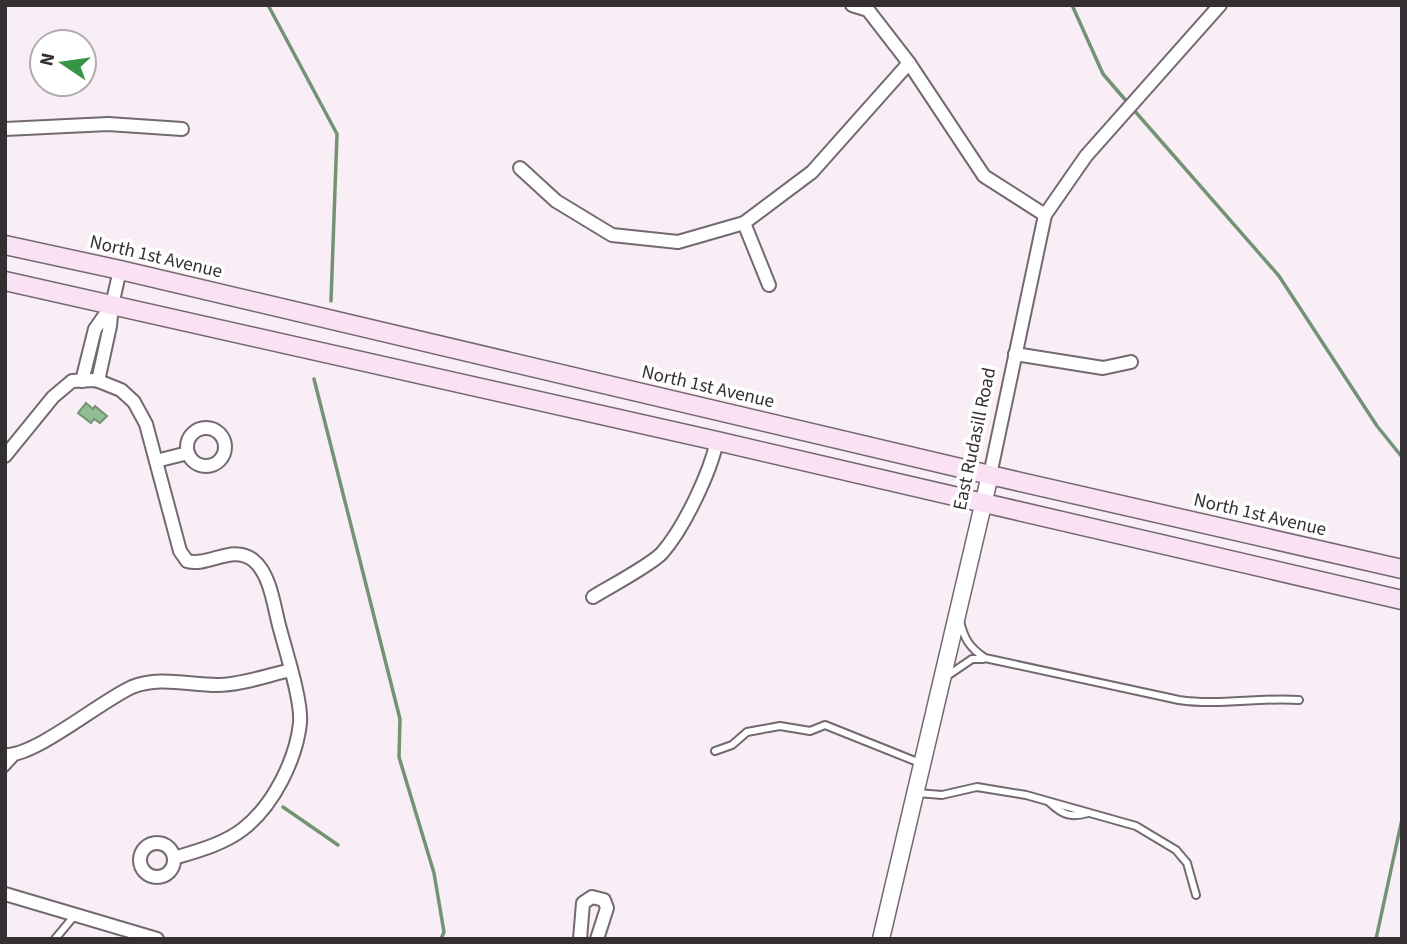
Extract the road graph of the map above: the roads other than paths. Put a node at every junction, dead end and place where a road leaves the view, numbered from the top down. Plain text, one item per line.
1 (852, 5) edge
2 (1220, 5) edge
3 (909, 63) junction
4 (5, 129) edge
5 (182, 129) dead end
6 (520, 168) dead end
7 (1045, 215) junction
8 (744, 223) junction
9 (5, 246) edge
10 (120, 270) junction
11 (5, 281) edge
12 (769, 285) dead end
13 (112, 305) junction
14 (1015, 354) junction
15 (1131, 362) dead end
16 (82, 381) junction
17 (97, 381) junction
18 (717, 441) junction
19 (188, 453) dead end
20 (5, 456) edge
21 (156, 461) junction
22 (990, 475) junction
23 (982, 504) junction
24 (1402, 569) edge
25 (593, 597) dead end
26 (1402, 600) edge
27 (958, 609) junction
28 (985, 659) junction
29 (291, 670) junction
30 (940, 687) junction
31 (1298, 700) dead end
32 (715, 751) dead end
33 (11, 755) edge
34 (922, 764) junction
35 (5, 768) edge
36 (915, 792) junction
37 (174, 858) dead end
38 (5, 894) edge
39 (1195, 895) dead end
40 (75, 915) junction
41 (55, 939) edge
42 (157, 939) edge
43 (580, 939) edge
44 (597, 939) edge
45 (881, 939) edge

1 - 3 street
2 - 7 street, East Rudasill Road
3 - 7 street
3 - 8 street
4 - 5 street
6 - 8 street
7 - 14 street, East Rudasill Road
8 - 12 street
9 - 10 main road, North 1st Avenue
10 - 13 street
10 - 22 main road, North 1st Avenue
11 - 13 main road
13 - 16 street
13 - 17 street
13 - 18 main road
14 - 15 street
14 - 22 street, East Rudasill Road
16 - 17 street
16 - 20 street
17 - 21 street
18 - 23 main road
18 - 25 street
19 - 21 street
21 - 29 street
22 - 23 street, East Rudasill Road
22 - 24 main road, North 1st Avenue
23 - 26 main road
23 - 27 street, East Rudasill Road
27 - 28 lane
27 - 30 street, East Rudasill Road
28 - 30 lane
28 - 31 lane
29 - 33 street
29 - 37 street
30 - 34 street, East Rudasill Road
32 - 34 lane
33 - 35 lane
34 - 36 street, East Rudasill Road
36 - 39 lane
36 - 45 street, East Rudasill Road
38 - 40 street
40 - 41 lane
40 - 42 street
43 - 44 street

